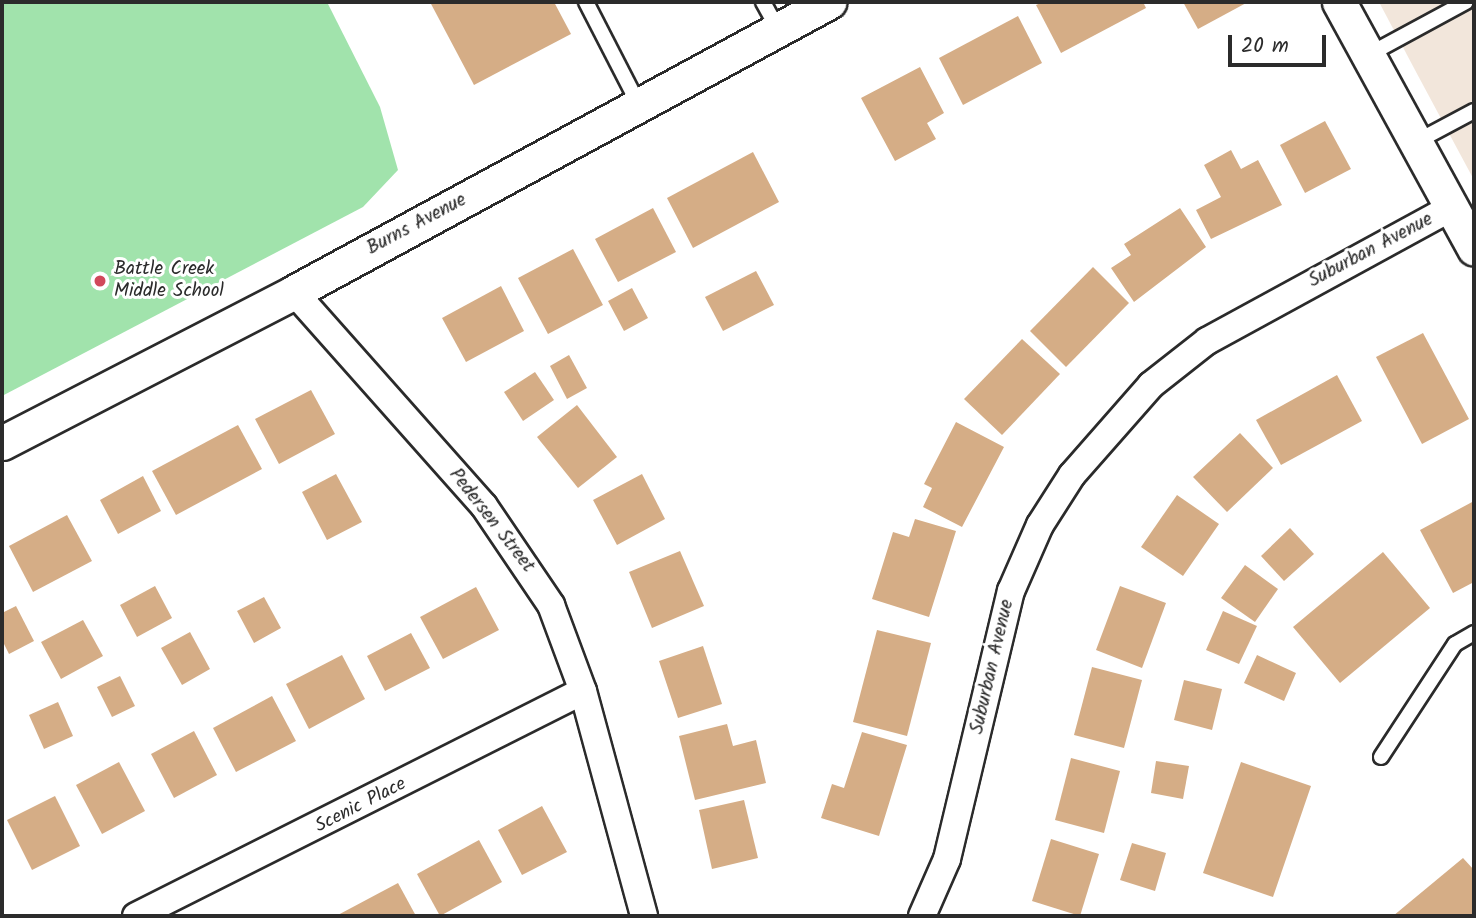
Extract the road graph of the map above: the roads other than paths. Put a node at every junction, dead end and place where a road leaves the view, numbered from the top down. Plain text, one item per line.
1 (586, 2) edge
2 (829, 2) edge
3 (1339, 2) edge
4 (1465, 2) edge
5 (771, 16) edge
6 (1368, 55) junction
7 (639, 105) junction
8 (1474, 111) edge
9 (1414, 143) junction
10 (1451, 208) junction
11 (1474, 249) edge
12 (294, 292) junction
13 (2, 443) edge
14 (1474, 633) edge
15 (583, 691) junction
16 (1381, 757) dead end
17 (136, 916) edge
18 (644, 916) edge
19 (922, 916) edge

1 - 7 lane
2 - 5 street, Burns Avenue
3 - 6 street
4 - 6 lane
5 - 7 street, Burns Avenue
6 - 9 street
7 - 12 street, Burns Avenue
8 - 9 lane
9 - 10 street
10 - 11 street
10 - 19 street, Suburban Avenue
12 - 13 street, Burns Avenue
12 - 15 street, Pedersen Street
14 - 16 lane
15 - 17 street, Scenic Place
15 - 18 street, Pedersen Street

